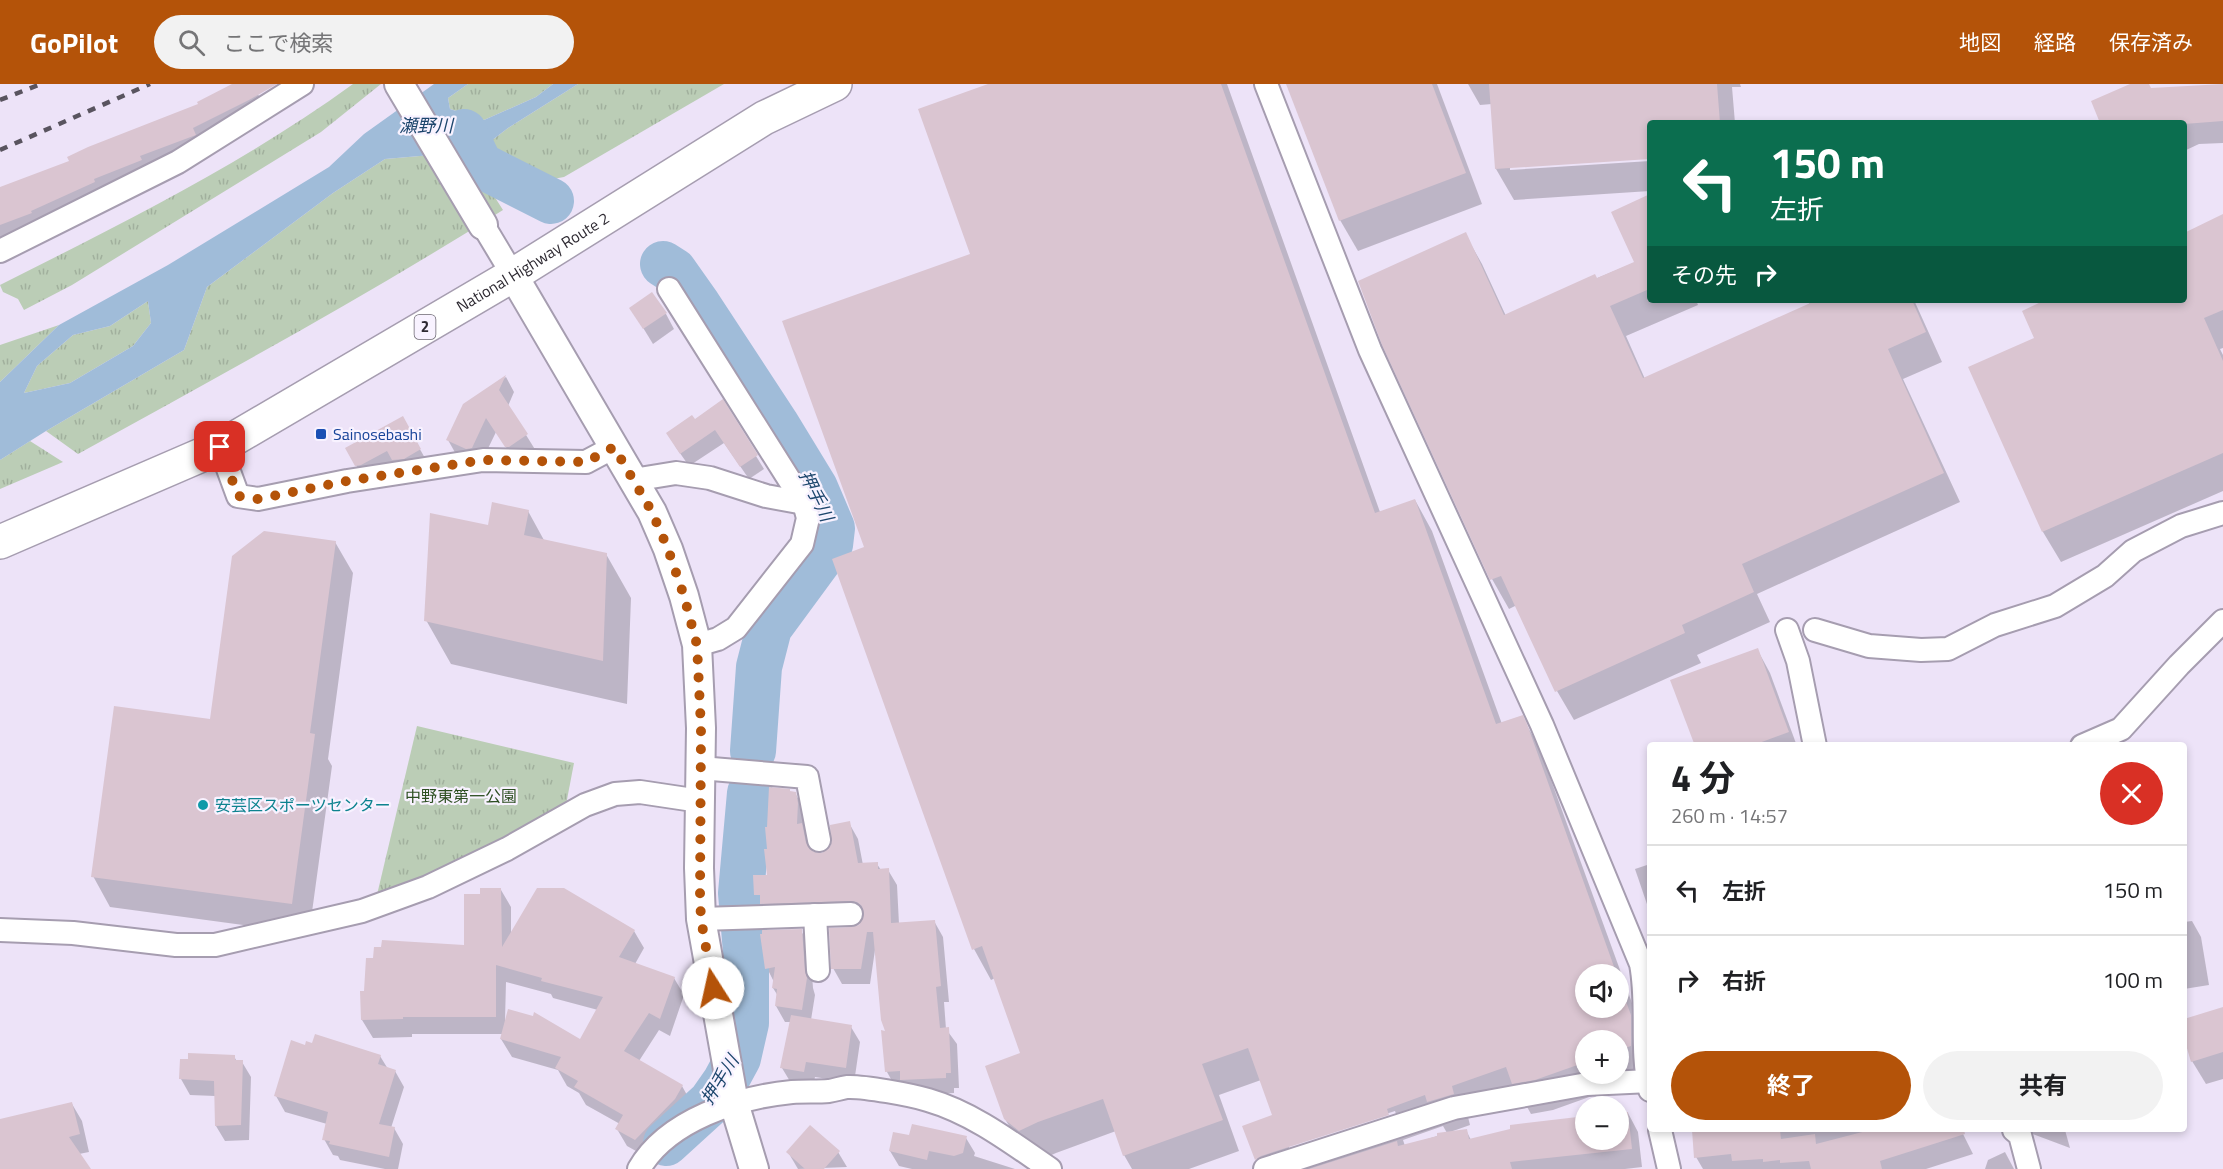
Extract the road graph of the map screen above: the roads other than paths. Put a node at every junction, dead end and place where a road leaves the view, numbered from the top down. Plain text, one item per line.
1 (302, 84) edge
2 (399, 84) edge
3 (835, 84) edge
4 (1266, 84) edge
5 (483, 225) joint
6 (0, 251) edge
7 (513, 275) junction
8 (669, 289) dead end
9 (220, 447) junction
10 (614, 447) junction
11 (633, 480) junction
12 (804, 503) junction
13 (2223, 513) edge
14 (0, 542) edge
15 (2223, 621) edge
16 (1787, 630) dead end
17 (1815, 630) dead end
18 (697, 645) junction
19 (1814, 742) edge
20 (2091, 742) edge
21 (700, 768) junction
22 (700, 801) junction
23 (819, 840) dead end
24 (851, 914) dead end
25 (815, 915) junction
26 (701, 919) junction
27 (0, 930) edge
28 (818, 970) dead end
29 (1647, 1064) edge
30 (1647, 1084) edge
31 (734, 1103) junction
32 (1661, 1132) edge
33 (2016, 1132) edge
34 (639, 1169) edge
35 (754, 1169) edge
36 (1050, 1169) edge
37 (1264, 1169) edge
38 (1670, 1169) edge
39 (2029, 1169) edge

1 - 6 street
2 - 5 street
3 - 7 highway, National Highway Route 2 / 2
4 - 29 street
5 - 7 street
7 - 9 highway, National Highway Route 2 / 2
7 - 10 street
8 - 12 street
9 - 10 street
9 - 14 highway, National Highway Route 2 / 2
10 - 11 street
11 - 12 street
11 - 18 street
12 - 18 street
13 - 17 street
15 - 20 street
16 - 19 street
18 - 21 street
21 - 22 street
21 - 23 street
22 - 26 street
22 - 27 street
24 - 25 street
25 - 26 street
25 - 28 street
26 - 31 street
30 - 37 street
31 - 34 street
31 - 35 street
31 - 36 street
32 - 38 street
33 - 39 street

